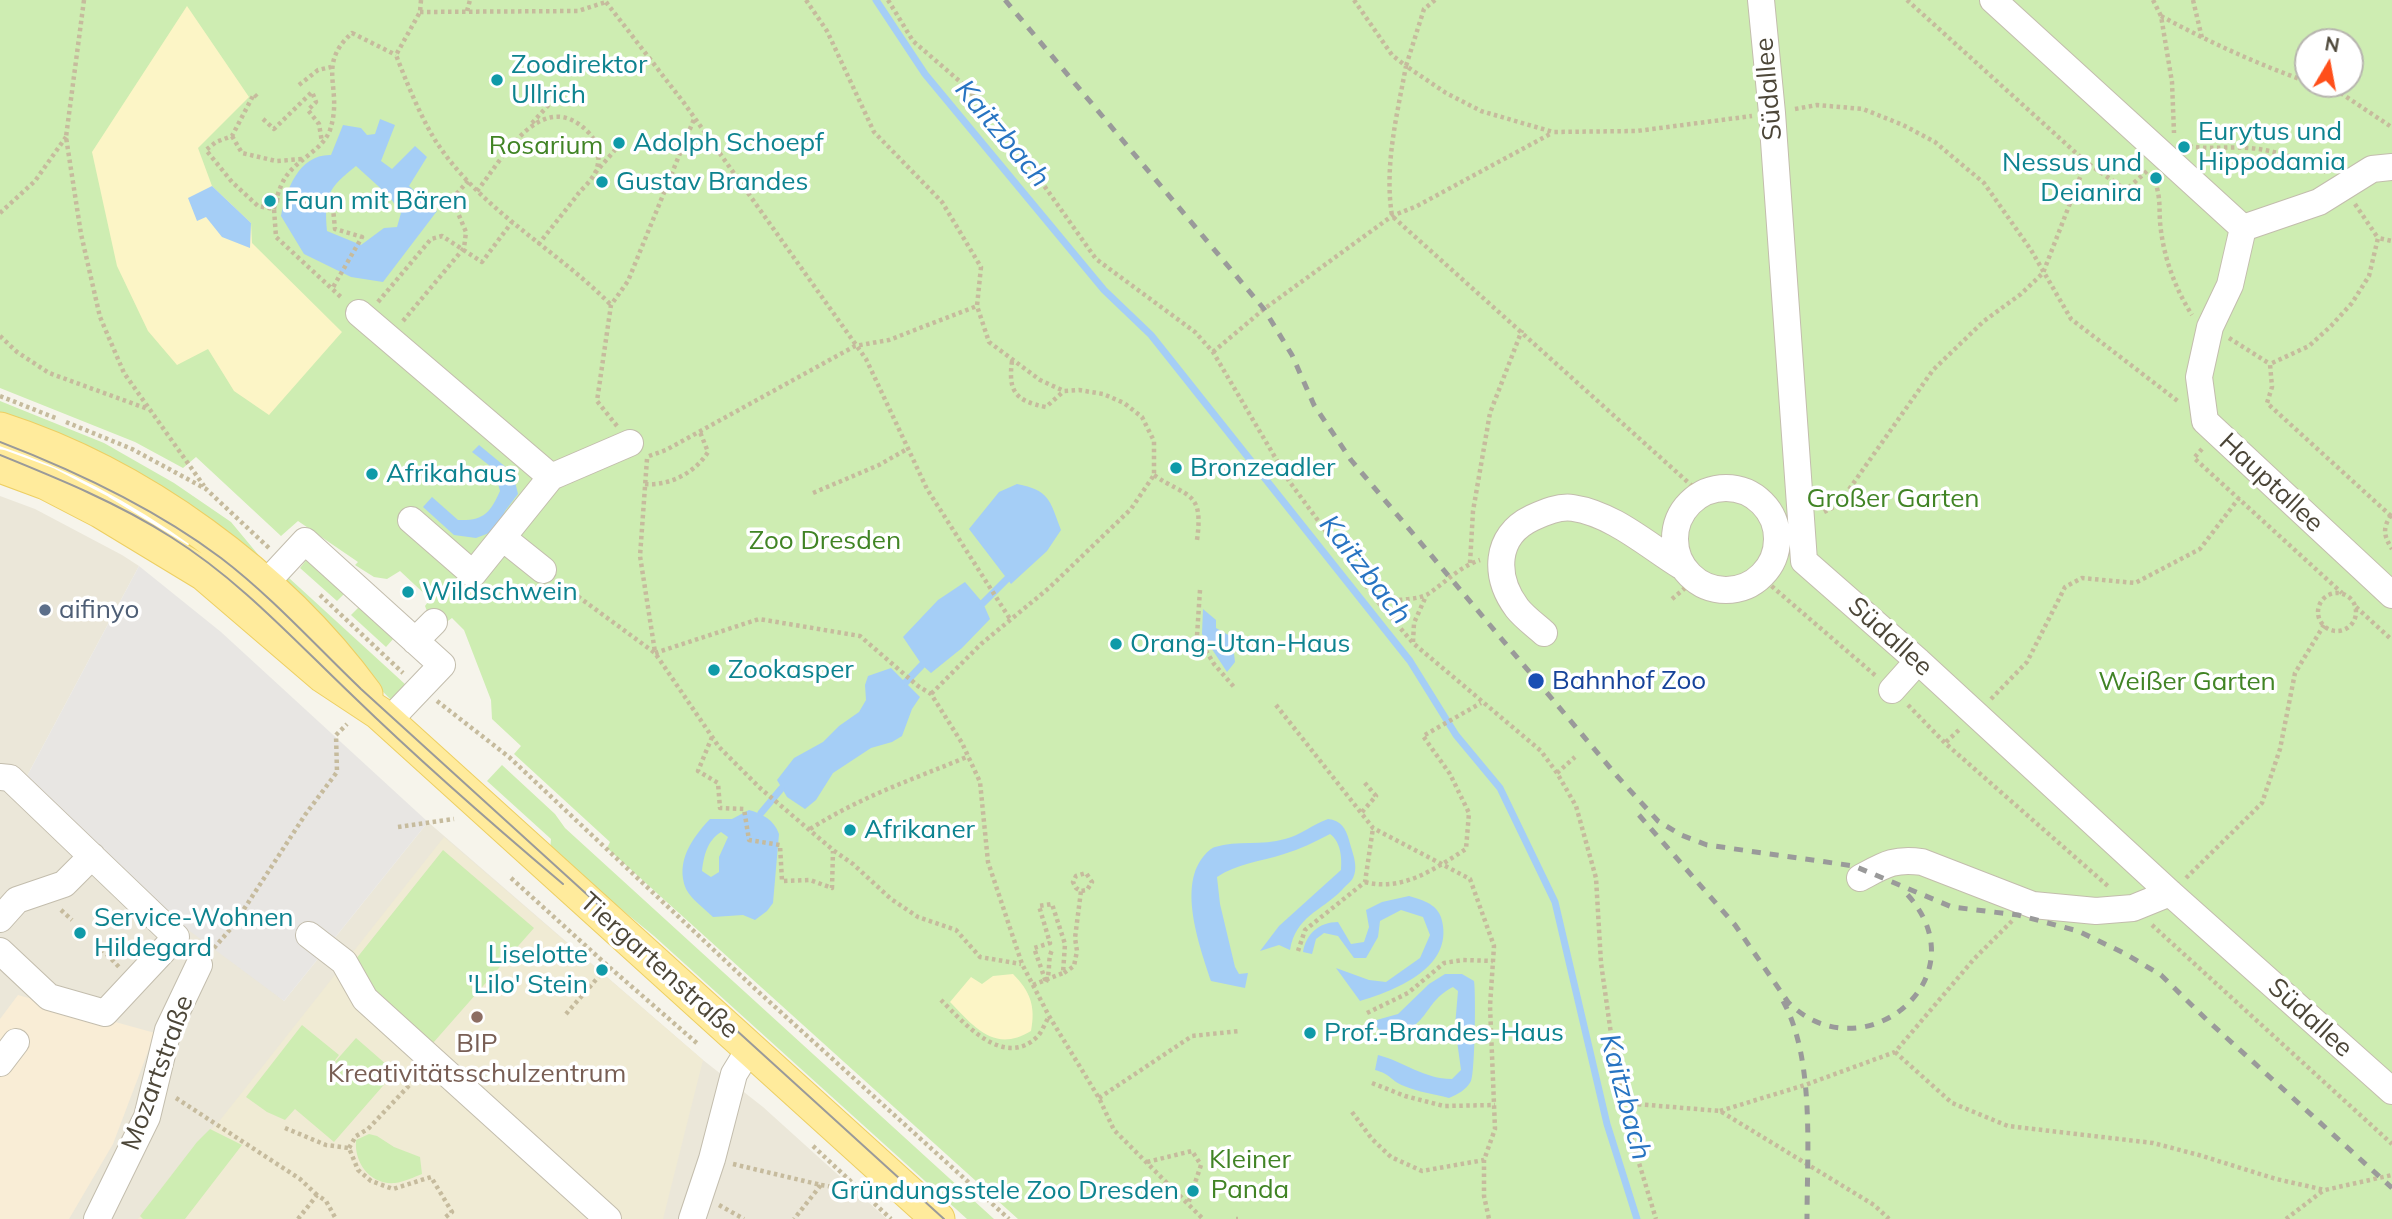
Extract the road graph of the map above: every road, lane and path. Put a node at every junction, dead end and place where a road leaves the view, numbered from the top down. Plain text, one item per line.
1 (84, 0) edge
2 (421, 0) edge
3 (471, 0) edge
4 (806, 0) edge
5 (888, 0) edge
6 (1354, 0) edge
7 (1426, 0) edge
8 (1436, 0) edge
9 (1761, 0) edge
10 (1907, 0) edge
11 (1993, 0) edge
12 (2153, 0) edge
13 (2193, 0) edge
14 (607, 1) edge
15 (1424, 9) junction
16 (467, 11) junction
17 (420, 12) junction
18 (2161, 16) junction
19 (2202, 38) junction
20 (396, 55) junction
21 (1406, 65) junction
22 (331, 67) junction
23 (2294, 77) edge
24 (299, 85) dead end
25 (257, 97) dead end
26 (556, 97) dead end
27 (2348, 98) edge
28 (1772, 113) junction
29 (263, 119) dead end
30 (694, 119) junction
31 (529, 126) junction
32 (2390, 126) dead end
33 (1553, 132) junction
34 (232, 136) junction
35 (66, 137) junction
36 (323, 143) junction
37 (615, 150) dead end
38 (2169, 150) junction
39 (304, 159) junction
40 (2085, 162) junction
41 (2392, 167) edge
42 (595, 173) junction
43 (468, 181) junction
44 (2344, 187) junction
45 (477, 191) junction
46 (279, 200) junction
47 (274, 208) junction
48 (0, 212) edge
49 (1392, 216) junction
50 (512, 222) junction
51 (2243, 228) junction
52 (2378, 238) junction
53 (2392, 241) edge
54 (538, 244) junction
55 (464, 248) junction
56 (2043, 273) junction
57 (332, 289) junction
58 (611, 305) junction
59 (977, 306) junction
60 (362, 316) junction
61 (2210, 327) junction
62 (1521, 330) junction
63 (0, 336) edge
64 (388, 338) junction
65 (855, 346) junction
66 (1213, 352) junction
67 (1012, 361) junction
68 (2270, 363) junction
69 (1064, 391) junction
70 (0, 396) edge
71 (149, 409) junction
72 (2210, 427) junction
73 (0, 429) edge
74 (700, 432) junction
75 (0, 449) edge
76 (907, 449) junction
77 (639, 450) junction
78 (0, 466) edge
79 (1154, 475) junction
80 (551, 477) junction
81 (645, 484) junction
82 (206, 489) junction
83 (813, 493) dead end
84 (1701, 494) junction
85 (2239, 498) junction
86 (2392, 515) edge
87 (411, 520) dead end
88 (1788, 526) junction
89 (503, 538) junction
90 (1197, 540) dead end
91 (2392, 549) edge
92 (1501, 553) junction
93 (1470, 563) junction
94 (543, 570) joint
95 (1682, 578) junction
96 (1761, 578) junction
97 (262, 587) junction
98 (1200, 590) dead end
99 (2342, 593) junction
100 (2392, 595) edge
101 (1426, 596) junction
102 (1672, 599) dead end
103 (1378, 602) junction
104 (2355, 607) junction
105 (1010, 619) junction
106 (434, 622) dead end
107 (2324, 625) junction
108 (1544, 633) dead end
109 (2392, 640) edge
110 (415, 641) junction
111 (1412, 643) junction
112 (655, 653) junction
113 (1918, 661) junction
114 (1234, 687) dead end
115 (420, 688) junction
116 (1892, 690) junction
117 (931, 694) junction
118 (1481, 703) junction
119 (1276, 705) dead end
120 (376, 714) junction
121 (1976, 715) junction
122 (712, 737) junction
123 (1945, 743) junction
124 (969, 756) junction
125 (1575, 757) dead end
126 (1557, 773) junction
127 (0, 777) edge
128 (1364, 782) dead end
129 (1362, 812) junction
130 (454, 819) dead end
131 (398, 827) dead end
132 (1373, 828) junction
133 (810, 829) junction
134 (833, 850) junction
135 (92, 856) junction
136 (1443, 864) junction
137 (511, 878) dead end
138 (1860, 878) dead end
139 (1365, 883) junction
140 (1081, 891) junction
141 (2170, 893) junction
142 (2033, 905) junction
143 (2133, 908) junction
144 (0, 919) edge
145 (309, 935) dead end
146 (1052, 950) dead end
147 (0, 951) edge
148 (1298, 951) dead end
149 (1493, 961) junction
150 (1022, 964) junction
151 (199, 965) joint
152 (608, 967) junction
153 (1063, 973) junction
154 (1046, 982) junction
155 (1033, 985) junction
156 (941, 1000) dead end
157 (1367, 1013) dead end
158 (566, 1014) dead end
159 (1049, 1016) junction
160 (1239, 1031) dead end
161 (16, 1042) dead end
162 (699, 1045) dead end
163 (750, 1048) junction
164 (1895, 1052) junction
165 (432, 1060) junction
166 (0, 1063) edge
167 (1372, 1083) dead end
168 (155, 1085) junction
169 (2392, 1091) edge
170 (1099, 1098) junction
171 (1624, 1103) junction
172 (1495, 1105) junction
173 (1720, 1111) junction
174 (1352, 1112) dead end
175 (285, 1128) dead end
176 (806, 1139) dead end
177 (2392, 1144) edge
178 (349, 1148) junction
179 (712, 1158) junction
180 (1484, 1160) junction
181 (1146, 1163) junction
182 (2392, 1175) edge
183 (821, 1185) junction
184 (2325, 1189) junction
185 (860, 1191) junction
186 (317, 1195) junction
187 (1188, 1204) junction
188 (97, 1219) edge
189 (298, 1219) edge
190 (336, 1219) edge
191 (443, 1219) edge
192 (608, 1219) edge
193 (692, 1219) edge
194 (794, 1219) edge
195 (891, 1219) edge
196 (938, 1219) edge
197 (1009, 1219) edge
198 (1203, 1219) edge
199 (1489, 1219) edge
200 (1656, 1219) edge
201 (1889, 1219) edge
202 (2286, 1219) edge

1 - 35 path
2 - 17 path
3 - 16 path
4 - 59 path
5 - 66 path
6 - 21 path
7 - 15 path
8 - 15 path
9 - 28 street, Südallee
10 - 40 path
11 - 38 street
12 - 18 path
13 - 19 path
14 - 16 path
14 - 30 path
15 - 21 path
16 - 17 path
17 - 20 path
18 - 19 path
18 - 38 path
19 - 23 path
20 - 22 path
20 - 43 path
21 - 33 path
21 - 49 path
22 - 24 path
22 - 36 path
25 - 34 path
26 - 31 path
27 - 32 path
28 - 33 path
28 - 56 path
28 - 88 street, Südallee
29 - 36 path
30 - 58 path
30 - 65 path
31 - 42 path
31 - 45 path
33 - 49 path
34 - 39 path
34 - 47 path
35 - 48 path
35 - 71 path
36 - 39 path
37 - 42 path
38 - 44 path
38 - 51 street
39 - 46 path
40 - 56 path
40 - 61 path
41 - 44 street
42 - 54 path
43 - 45 path
43 - 55 path
44 - 51 street
44 - 52 path
45 - 50 path
46 - 47 path
46 - 57 path
47 - 57 path
49 - 62 path
49 - 66 path
50 - 54 path
50 - 55 path
51 - 61 street, Hauptallee
52 - 53 path
52 - 68 path
54 - 58 path
55 - 60 path
55 - 64 path
56 - 72 path
56 - 88 path
57 - 60 path
58 - 77 path
59 - 65 path
59 - 67 path
60 - 64 street
61 - 68 path
61 - 72 street, Hauptallee
62 - 84 path
62 - 93 path
63 - 71 path
64 - 80 street
65 - 74 path
65 - 76 path
66 - 103 path
67 - 69 path
67 - 69 path
68 - 86 path
69 - 79 path
70 - 82 path
71 - 82 path
72 - 85 path
72 - 100 street, Hauptallee
73 - 97 main road, Tiergartenstraße
74 - 77 path
74 - 81 path
75 - 97 street
76 - 83 path
76 - 105 path
77 - 80 street
77 - 81 path
78 - 97 main road, Tiergartenstraße
79 - 90 path
79 - 105 path
80 - 89 street
81 - 112 path
82 - 97 path
84 - 88 street
84 - 95 street
85 - 99 path
85 - 121 path
86 - 91 path
87 - 89 street
88 - 96 street
88 - 113 street, Südallee
89 - 94 street
92 - 93 path
92 - 95 street
92 - 108 street
93 - 101 path
94 - 112 path
95 - 96 street
95 - 102 path
96 - 116 path
97 - 110 street
97 - 115 path
97 - 120 main road, Tiergartenstraße
98 - 114 path
99 - 104 path
99 - 107 path
101 - 103 path
101 - 111 path
103 - 111 path
104 - 107 path
104 - 109 path
105 - 117 path
106 - 110 street
107 - 141 path
110 - 115 street
111 - 118 path
112 - 117 path
112 - 122 path
113 - 116 street
113 - 121 street, Südallee
115 - 120 street
115 - 197 path
116 - 123 path
117 - 124 path
118 - 126 path
118 - 136 path
119 - 129 path
120 - 151 path
120 - 163 main road, Tiergartenstraße
121 - 123 path
121 - 141 street, Südallee
122 - 133 path
122 - 134 path
123 - 143 path
124 - 133 path
124 - 150 path
125 - 126 path
126 - 171 path
127 - 135 street
128 - 129 path
129 - 132 path
130 - 131 path
132 - 136 path
132 - 139 path
133 - 134 path
134 - 150 path
135 - 144 street
135 - 147 street
136 - 139 path
136 - 149 path
137 - 152 path
138 - 142 street
139 - 148 path
140 - 140 path
140 - 153 path
141 - 143 street
141 - 169 street, Südallee
142 - 143 street
142 - 164 path
143 - 177 path
145 - 165 street
146 - 154 path
149 - 157 path
149 - 172 path
150 - 155 path
151 - 168 street, Mozartstraße
152 - 158 path
152 - 162 path
153 - 154 path
153 - 154 path
154 - 155 path
155 - 159 path
156 - 159 path
159 - 170 path
160 - 170 path
161 - 166 street
163 - 179 street
163 - 196 main road, Tiergartenstraße
164 - 173 path
164 - 184 path
165 - 178 path
165 - 192 street
167 - 172 path
168 - 186 path
168 - 188 street, Mozartstraße
170 - 181 path
171 - 173 path
171 - 200 path
172 - 180 path
173 - 201 path
174 - 180 path
175 - 178 path
176 - 185 path
178 - 191 path
179 - 183 path
179 - 193 street
180 - 199 path
181 - 187 path
181 - 187 path
182 - 184 path
183 - 185 path
183 - 194 path
184 - 202 path
185 - 195 path
186 - 189 path
186 - 190 path
187 - 198 path

